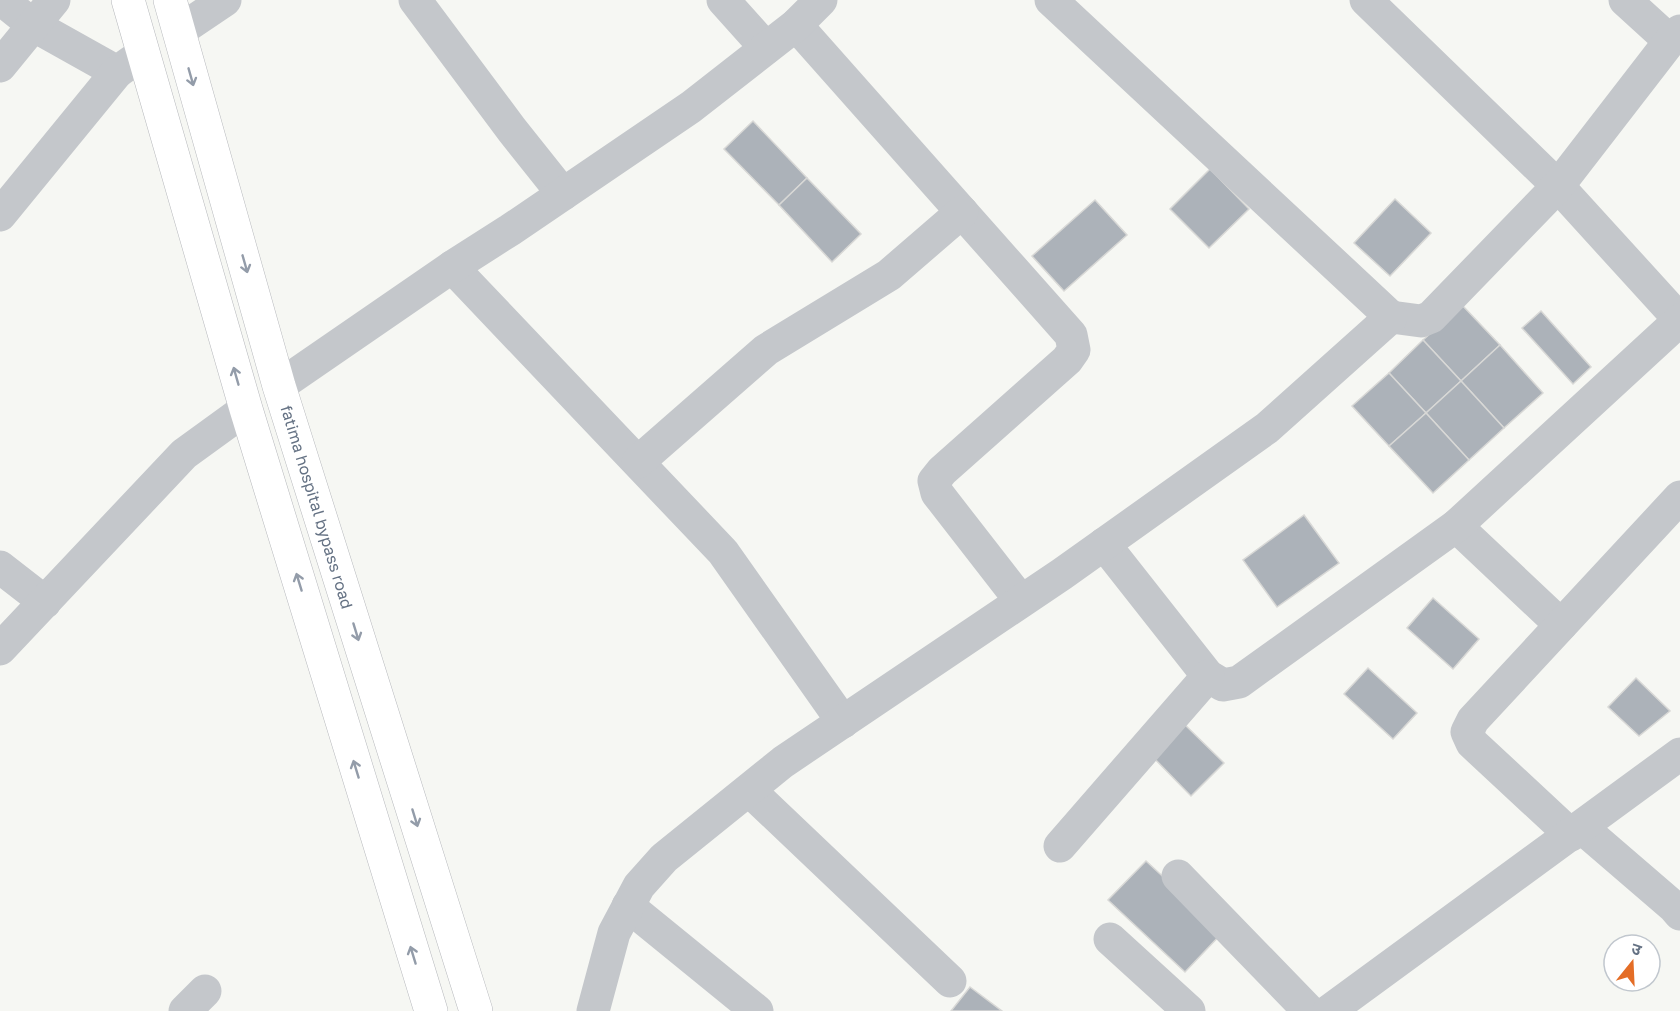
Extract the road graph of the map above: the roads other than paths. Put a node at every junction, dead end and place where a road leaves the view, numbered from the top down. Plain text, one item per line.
1 (2, 0) edge
2 (54, 0) edge
3 (128, 0) edge
4 (225, 0) edge
5 (415, 0) edge
6 (723, 0) edge
7 (821, 0) edge
8 (1051, 0) edge
9 (1366, 0) edge
10 (1625, 0) edge
11 (174, 15) edge
12 (33, 25) junction
13 (796, 25) junction
14 (1675, 36) edge
15 (765, 48) junction
16 (144, 53) junction
17 (0, 66) edge
18 (117, 72) junction
19 (1558, 186) junction
20 (563, 194) junction
21 (962, 212) junction
22 (0, 215) edge
23 (452, 267) junction
24 (1391, 317) junction
25 (1680, 320) edge
26 (279, 386) junction
27 (246, 409) junction
28 (638, 462) junction
29 (1680, 497) edge
30 (1456, 526) junction
31 (1104, 544) junction
32 (0, 567) edge
33 (1021, 601) junction
34 (45, 602) junction
35 (1561, 626) junction
36 (0, 649) edge
37 (1208, 676) junction
38 (843, 722) junction
39 (1680, 754) edge
40 (748, 790) junction
41 (1576, 831) junction
42 (1060, 846) dead end
43 (1178, 876) dead end
44 (628, 906) junction
45 (1680, 914) edge
46 (1110, 939) dead end
47 (950, 981) dead end
48 (430, 1011) edge
49 (476, 1011) edge
50 (592, 1011) edge
51 (757, 1011) edge
52 (1189, 1011) edge
53 (1309, 1011) edge
54 (1329, 1011) edge

1 - 12 street
2 - 12 street
3 - 16 highway
4 - 11 street
5 - 20 street
6 - 15 street
7 - 13 street
8 - 24 street
9 - 19 street
10 - 14 street
11 -> 26 highway, fatima hospital bypass road
12 - 17 street
12 - 18 street
13 - 15 street
13 - 21 street
14 - 19 street
15 - 20 street
16 - 18 street
27 -> 16 highway
18 - 22 street
19 - 24 street
19 - 25 street
20 - 23 street
21 - 28 street
21 - 33 street
23 - 26 street
23 - 28 street
24 - 31 street
25 - 30 street
26 -> 49 highway, fatima hospital bypass road
27 - 34 street
48 -> 27 highway
28 - 38 street
29 - 35 street
30 - 35 street
30 - 37 street
31 - 33 street
31 - 37 street
32 - 34 street
33 - 38 street
34 - 36 street
35 - 41 street
37 - 42 street
38 - 40 street
39 - 41 street
40 - 44 street
40 - 47 street
41 - 45 street
41 - 54 street
43 - 53 street
44 - 50 street
44 - 51 street
46 - 52 street

